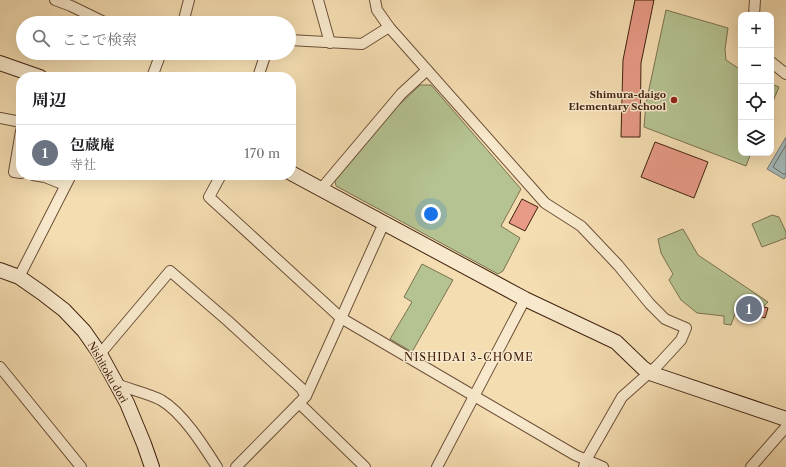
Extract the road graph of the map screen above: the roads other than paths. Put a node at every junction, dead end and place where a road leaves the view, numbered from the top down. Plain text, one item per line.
1 (55, 0) edge
2 (188, 0) edge
3 (318, 0) edge
4 (375, 0) edge
5 (754, 0) edge
6 (72, 3) edge
7 (754, 12) edge
8 (94, 16) edge
9 (185, 16) edge
10 (389, 28) junction
11 (296, 41) edge
12 (330, 43) junction
13 (158, 60) edge
14 (264, 60) edge
15 (0, 63) edge
16 (774, 64) edge
17 (427, 70) junction
18 (26, 72) edge
19 (154, 72) edge
20 (260, 72) edge
21 (786, 74) edge
22 (0, 118) edge
23 (16, 121) edge
24 (16, 160) edge
25 (16, 172) edge
26 (296, 176) edge
27 (52, 180) edge
28 (68, 180) edge
29 (218, 180) edge
30 (65, 185) junction
31 (321, 189) junction
32 (384, 224) junction
33 (0, 270) edge
34 (19, 276) junction
35 (525, 299) junction
36 (341, 318) junction
37 (100, 354) junction
38 (0, 367) edge
39 (650, 373) junction
40 (116, 384) junction
41 (474, 396) junction
42 (302, 399) junction
43 (786, 419) edge
44 (786, 427) edge
45 (585, 464) edge
46 (81, 467) edge
47 (152, 467) edge
48 (217, 467) edge
49 (236, 467) edge
50 (365, 467) edge
51 (438, 467) edge
52 (604, 467) edge
53 (751, 467) edge

1 - 6 street
2 - 9 street
3 - 12 street
4 - 10 street
5 - 7 street
6 - 8 street
10 - 12 street
10 - 17 street
11 - 12 street
13 - 19 street
14 - 20 street
15 - 18 street
16 - 21 street
17 - 31 street
17 - 39 street
22 - 23 street
24 - 25 street
26 - 31 street
27 - 30 street
28 - 30 street
29 - 36 street
30 - 34 street
31 - 32 street
32 - 35 street
32 - 36 street
33 - 34 street, Nishitoku dori
34 - 37 street, Nishitoku dori
35 - 39 street
35 - 41 street
36 - 41 street
36 - 42 street
37 - 40 street, Nishitoku dori
37 - 42 street
38 - 46 street
39 - 43 street
39 - 45 street
40 - 47 street, Nishitoku dori
40 - 48 street
41 - 45 street
41 - 51 street
42 - 49 street
42 - 50 street
44 - 53 street
45 - 52 street

